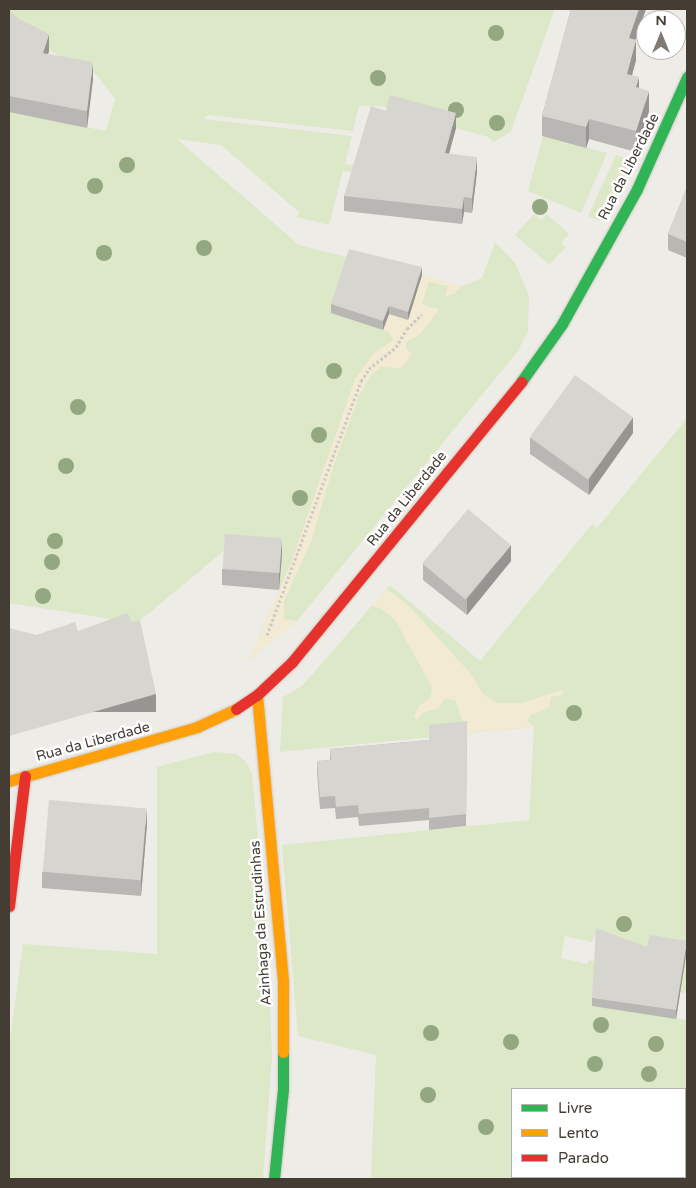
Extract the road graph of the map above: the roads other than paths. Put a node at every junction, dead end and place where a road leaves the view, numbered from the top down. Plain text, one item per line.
1 (687, 77) edge
2 (257, 695) junction
3 (25, 776) junction
4 (9, 781) edge
5 (9, 906) edge
6 (274, 1179) edge

1 - 2 street, Rua da Liberdade
2 - 3 street, Rua da Liberdade
2 - 6 street, Azinhaga da Estrudinhas
3 - 4 street, Rua da Liberdade
3 - 5 street

